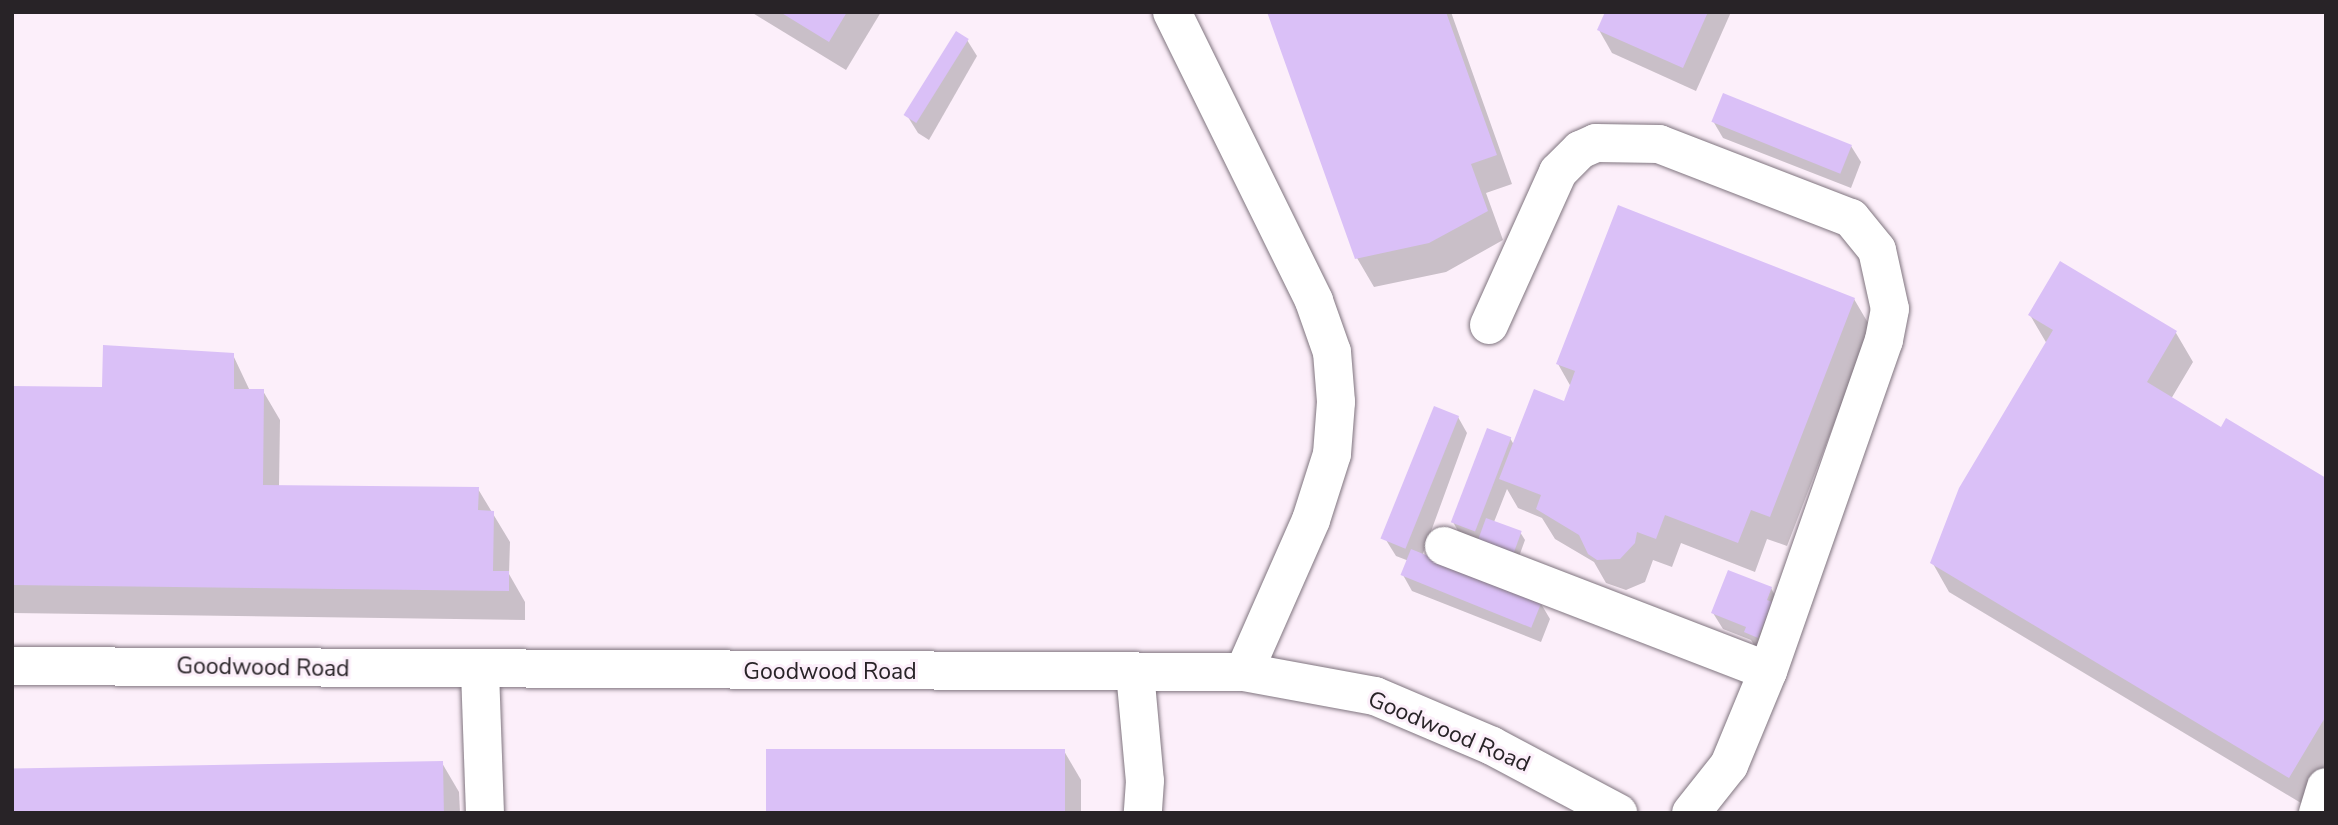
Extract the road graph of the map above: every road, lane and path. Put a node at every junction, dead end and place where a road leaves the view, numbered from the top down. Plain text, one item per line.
1 (1172, 12) edge
2 (1489, 325) dead end
3 (1444, 546) dead end
4 (12, 666) edge
5 (480, 671) junction
6 (1768, 671) junction
7 (1135, 672) junction
8 (1244, 672) junction
9 (2326, 787) edge
10 (485, 813) edge
11 (1143, 813) edge
12 (1618, 813) edge
13 (1691, 813) edge
14 (2318, 813) edge

1 - 8 street
2 - 6 street
3 - 6 street
4 - 5 street, Goodwood Road
5 - 7 street, Goodwood Road
5 - 10 street
6 - 13 street
7 - 8 street, Goodwood Road
7 - 11 street
8 - 12 street, Goodwood Road
9 - 14 street

